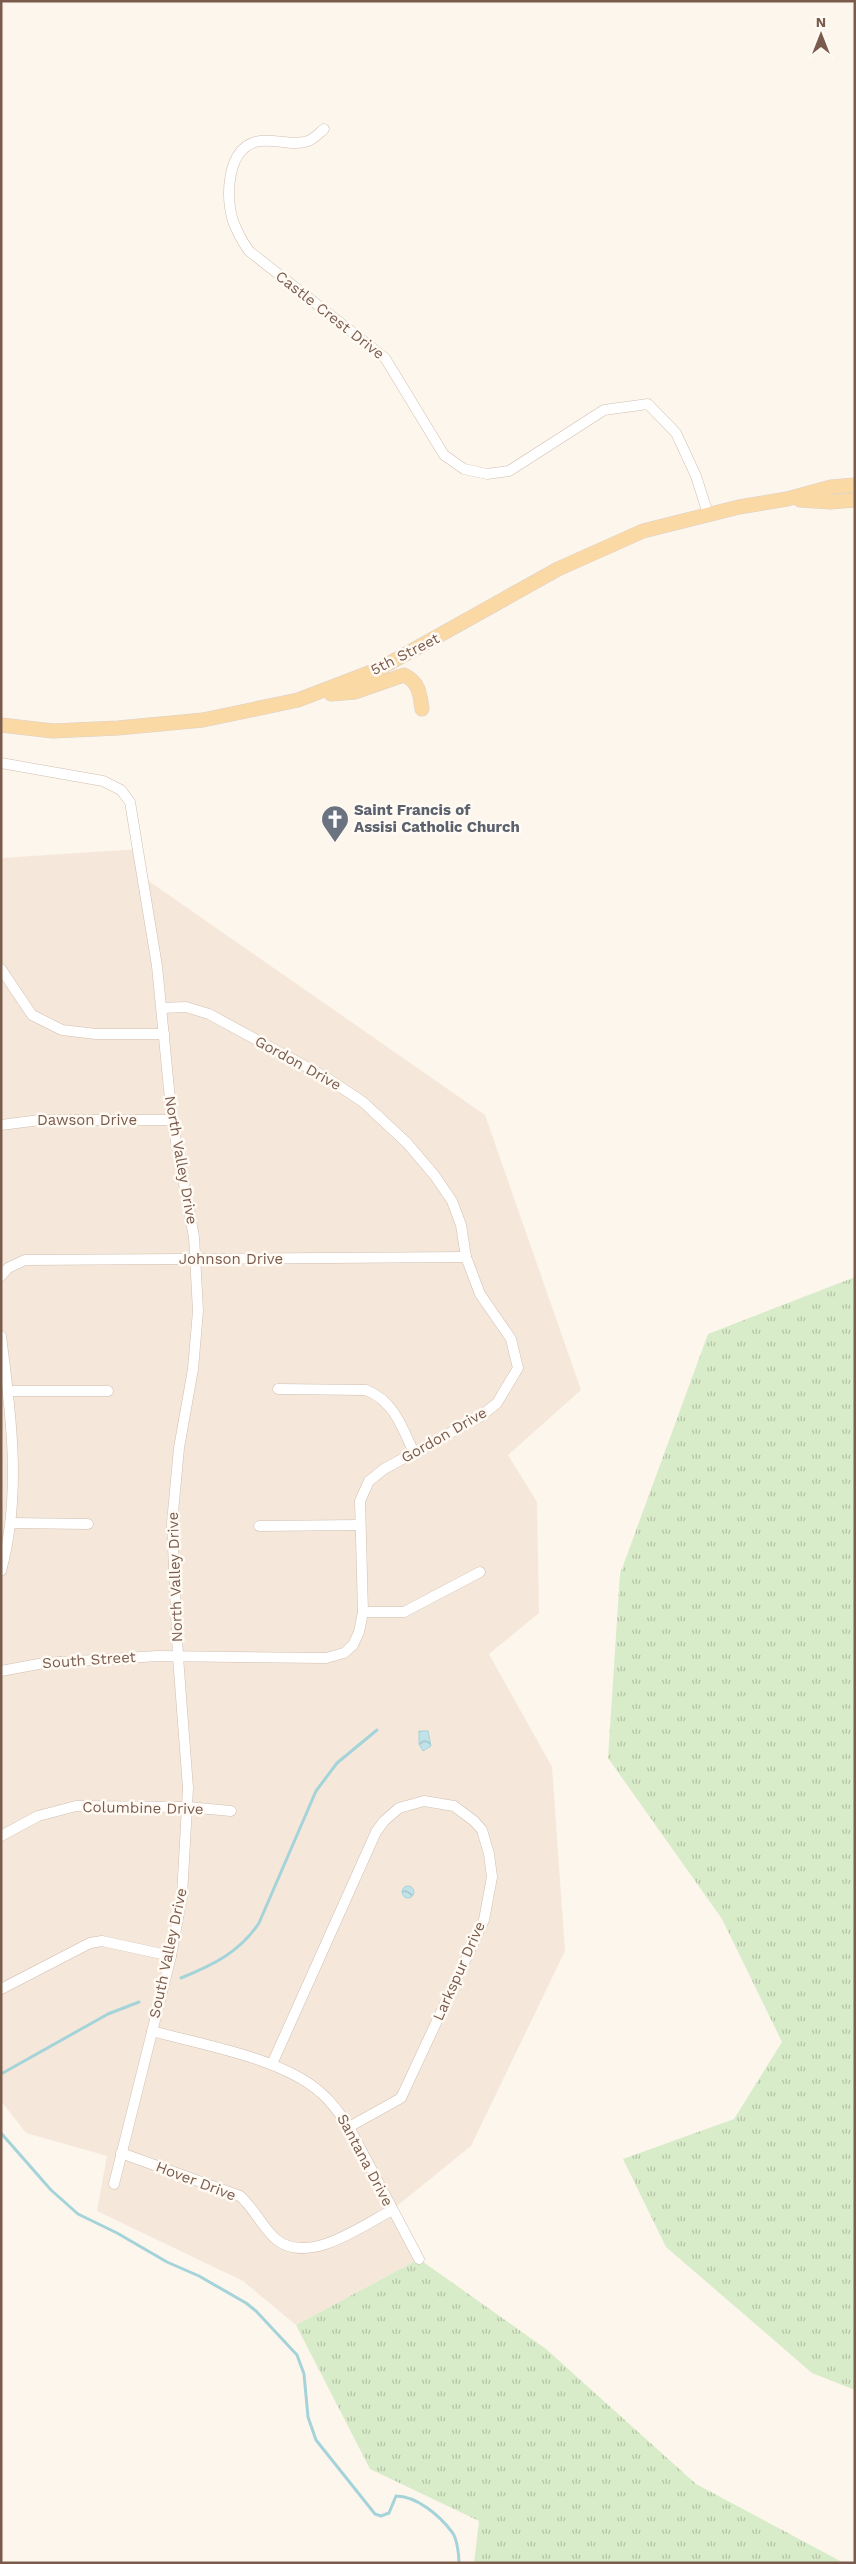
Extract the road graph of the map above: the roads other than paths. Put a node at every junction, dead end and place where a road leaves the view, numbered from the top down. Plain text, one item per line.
1 (324, 129) dead end
2 (855, 485) edge
3 (787, 499) junction
4 (855, 500) edge
5 (708, 514) junction
6 (313, 695) junction
7 (422, 709) dead end
8 (1, 725) edge
9 (1, 763) edge
10 (1, 969) edge
11 (162, 1008) junction
12 (164, 1034) junction
13 (172, 1120) junction
14 (1, 1125) edge
15 (466, 1257) junction
16 (196, 1259) junction
17 (1, 1276) edge
18 (1, 1336) edge
19 (278, 1389) dead end
20 (8, 1391) junction
21 (108, 1391) dead end
22 (414, 1453) junction
23 (11, 1524) junction
24 (88, 1524) dead end
25 (360, 1525) junction
26 (259, 1526) dead end
27 (1, 1571) edge
28 (480, 1572) dead end
29 (363, 1612) junction
30 (178, 1657) junction
31 (1, 1671) edge
32 (188, 1808) junction
33 (231, 1811) dead end
34 (1, 1836) edge
35 (171, 1956) junction
36 (1, 1989) edge
37 (152, 2031) junction
38 (272, 2064) junction
39 (349, 2127) junction
40 (120, 2153) junction
41 (114, 2184) dead end
42 (392, 2210) junction
43 (420, 2260) dead end

1 - 5 street, Castle Crest Drive
2 - 3 main road, 5th Street
3 - 4 main road, 5th Street
3 - 5 main road, 5th Street
5 - 6 main road, 5th Street
6 - 7 main road
6 - 8 main road, 5th Street
9 - 11 street, North Valley Drive
10 - 12 street
11 - 12 street, North Valley Drive
11 - 15 street, Gordon Drive
12 - 13 street, North Valley Drive
13 - 14 street, Dawson Drive
13 - 16 street, North Valley Drive
15 - 16 street, Johnson Drive
15 - 22 street, Gordon Drive
16 - 17 street, Johnson Drive
16 - 30 street, North Valley Drive
18 - 20 street
19 - 22 street
20 - 21 street
20 - 23 street
22 - 25 street, Gordon Drive
23 - 24 street
23 - 27 street
25 - 26 street
25 - 29 street, Gordon Drive
28 - 29 street
29 - 30 street, Gordon Drive
30 - 31 street, South Street
30 - 32 street, South Valley Drive
32 - 33 street, Columbine Drive
32 - 34 street, Columbine Drive
32 - 35 street, South Valley Drive
35 - 36 street
35 - 37 street, South Valley Drive
37 - 38 street, Santana Drive
37 - 40 street, South Valley Drive
38 - 39 street, Santana Drive
38 - 39 street, Larkspur Drive
39 - 42 street, Santana Drive
40 - 41 street, South Valley Drive
40 - 42 street, Hover Drive
42 - 43 street, Santana Drive

